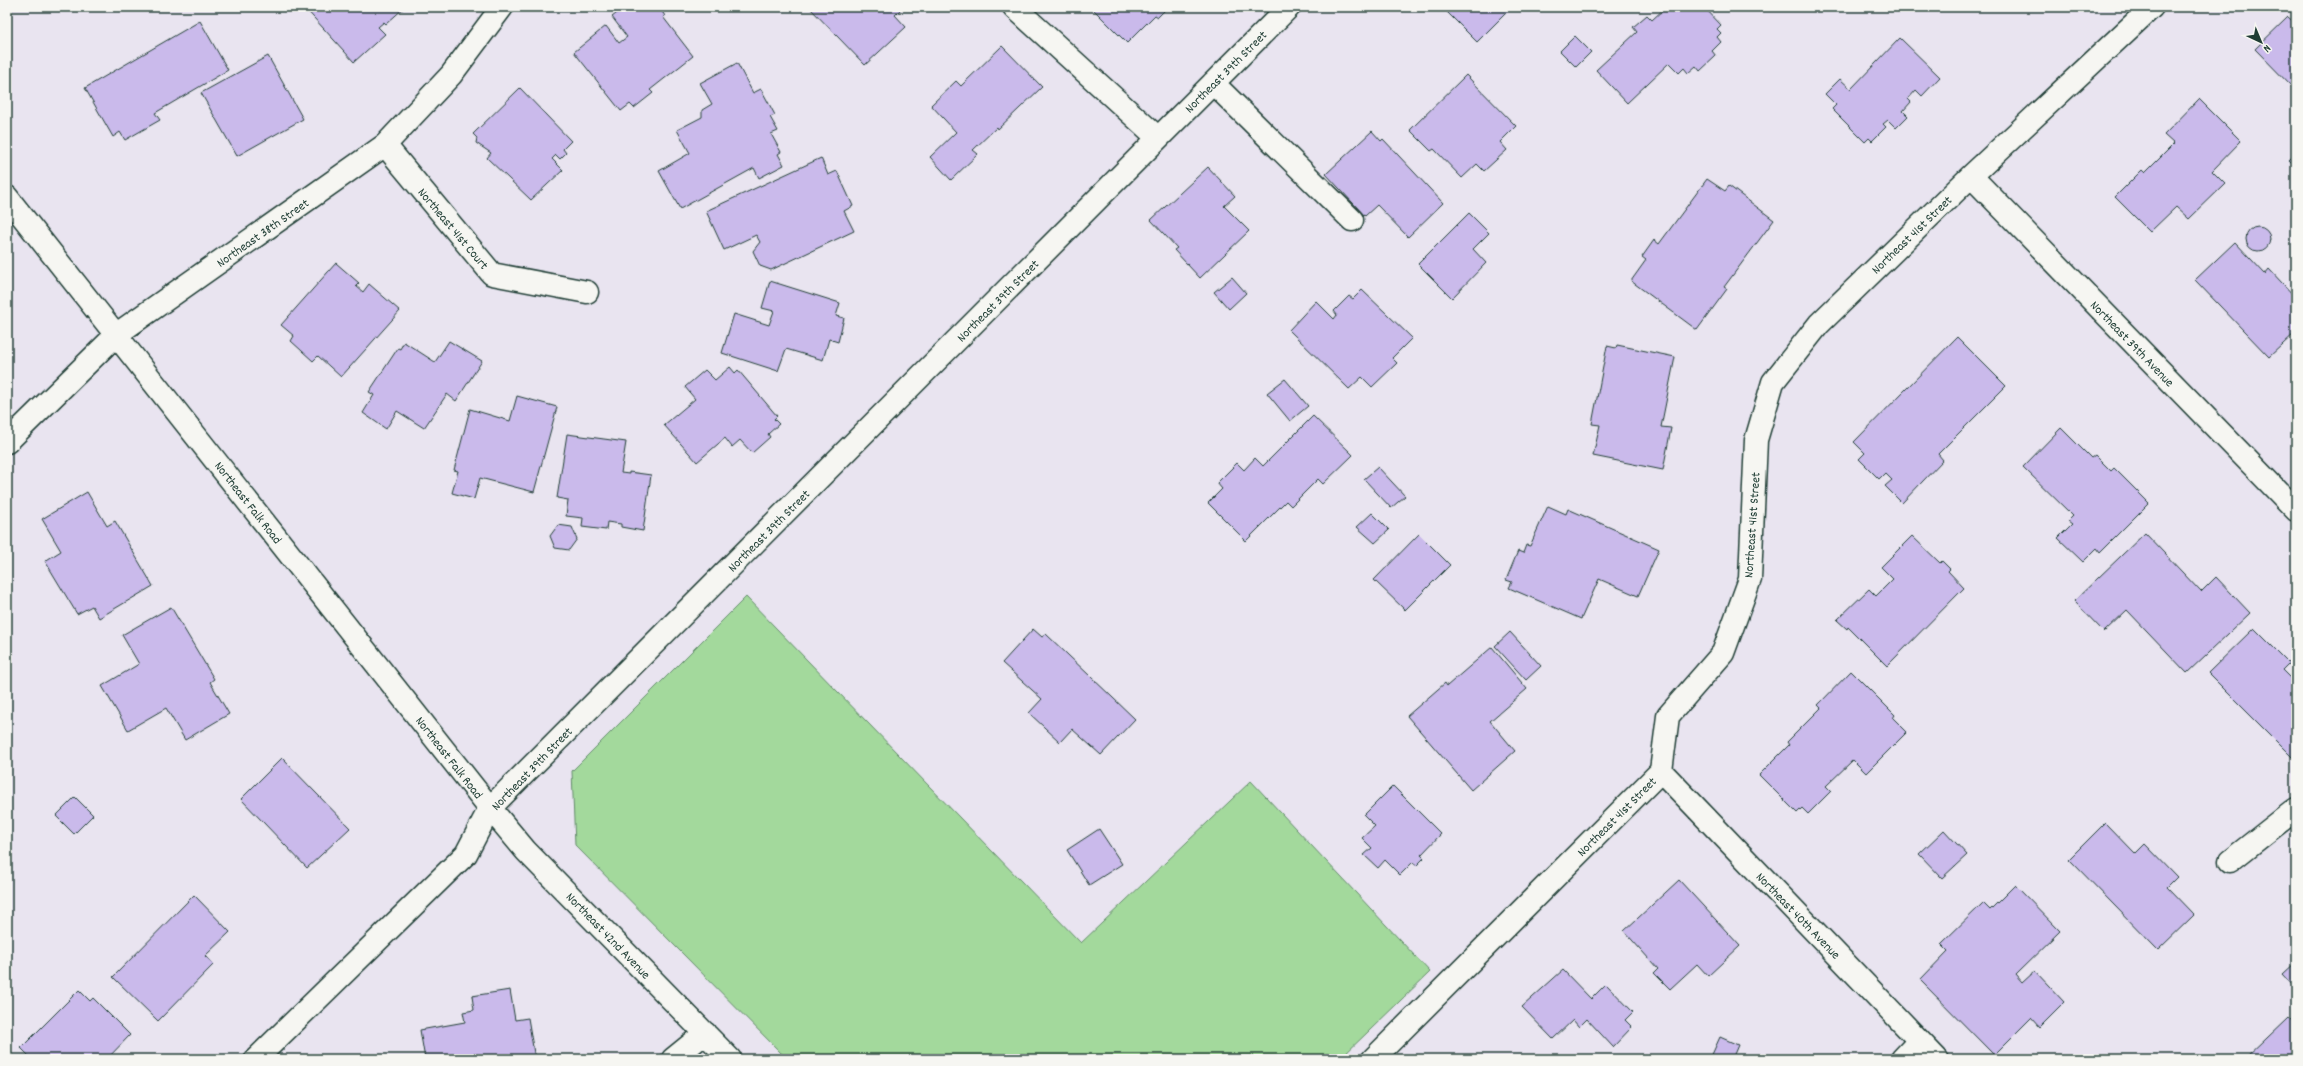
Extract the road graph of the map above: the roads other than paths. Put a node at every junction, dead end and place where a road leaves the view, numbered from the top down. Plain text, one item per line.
1 (502, 7) edge
2 (1014, 7) edge
3 (1289, 7) edge
4 (2152, 7) edge
5 (1213, 83) junction
6 (1158, 138) junction
7 (385, 145) junction
8 (1971, 176) junction
9 (7, 197) edge
10 (1352, 220) dead end
11 (587, 292) dead end
12 (117, 334) junction
13 (7, 442) edge
14 (2296, 510) edge
15 (1661, 771) junction
16 (490, 808) junction
17 (2296, 809) edge
18 (2230, 861) dead end
19 (705, 1033) junction
20 (1919, 1041) junction
21 (256, 1059) edge
22 (673, 1059) edge
23 (730, 1059) edge
24 (1373, 1059) edge
25 (1902, 1059) edge
26 (1937, 1059) edge

1 - 7 street, Northeast 38th Street
2 - 6 street
3 - 5 street, Northeast 39th Street
4 - 8 street, Northeast 41st Street
5 - 6 street, Northeast 39th Street
5 - 10 street
6 - 16 street, Northeast 39th Street
7 - 11 street, Northeast 41st Court
7 - 12 street, Northeast 38th Street
8 - 14 street, Northeast 39th Avenue
8 - 15 street, Northeast 41st Street
9 - 12 street, Northeast Falk Road
12 - 13 street, Northeast 38th Street
12 - 16 street, Northeast Falk Road
15 - 20 street, Northeast 40th Avenue
15 - 24 street, Northeast 41st Street
16 - 19 street, Northeast 42nd Avenue
16 - 21 street, Northeast 39th Street
17 - 18 street
19 - 22 street
19 - 23 street, Northeast 42nd Avenue
20 - 25 street
20 - 26 street, Northeast 40th Avenue

